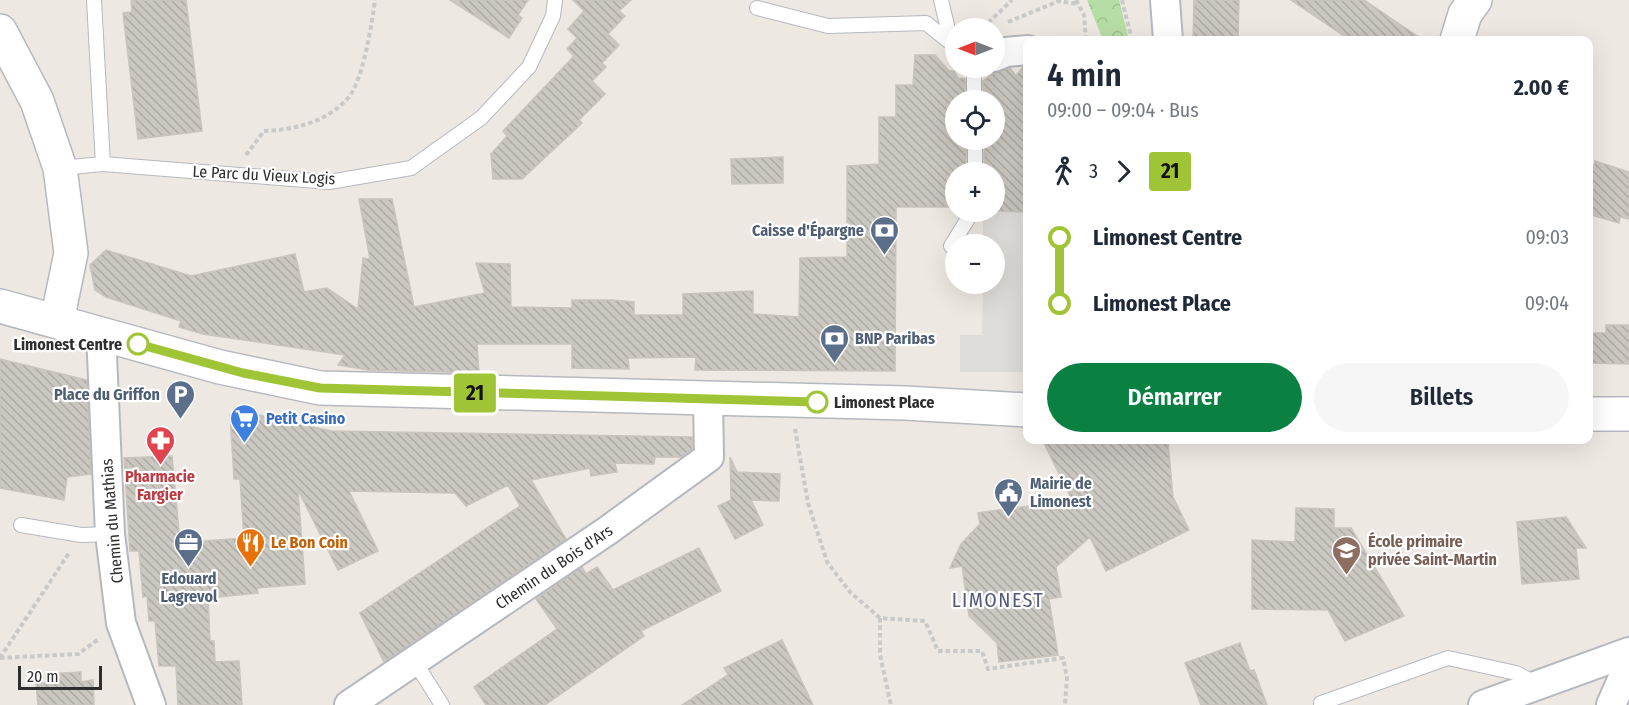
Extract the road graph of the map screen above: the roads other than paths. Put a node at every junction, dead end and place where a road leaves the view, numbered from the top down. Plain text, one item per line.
1 (94, 0) edge
2 (555, 0) edge
3 (941, 0) edge
4 (1165, 0) edge
5 (1475, 0) edge
6 (757, 8) dead end
7 (946, 18) edge
8 (0, 31) edge
9 (1168, 36) edge
10 (1458, 36) edge
11 (945, 38) edge
12 (1023, 50) edge
13 (1005, 52) edge
14 (103, 164) junction
15 (60, 168) junction
16 (0, 306) edge
17 (57, 321) junction
18 (100, 333) junction
19 (708, 400) junction
20 (1023, 410) edge
21 (1593, 414) edge
22 (1629, 414) edge
23 (21, 525) dead end
24 (110, 534) junction
25 (1629, 652) edge
26 (415, 662) junction
27 (1629, 664) edge
28 (1537, 684) junction
29 (151, 705) edge
30 (349, 705) edge
31 (442, 705) edge
32 (1322, 705) edge
33 (1483, 705) edge
34 (1611, 705) edge

1 - 14 lane
2 - 14 lane, Le Parc du Vieux Logis
3 - 7 lane
4 - 9 street
5 - 10 main road
6 - 11 lane
8 - 15 main road
12 - 13 street
14 - 15 lane, Le Parc du Vieux Logis
15 - 17 main road
16 - 17 main road
17 - 18 main road
18 - 19 main road
18 - 24 street, Chemin du Mathias
19 - 20 main road
19 - 26 street, Chemin du Bois d'Ars
21 - 22 main road
23 - 24 lane
24 - 29 street, Chemin du Mathias
25 - 28 street
26 - 30 street, Chemin du Bois d'Ars
26 - 31 lane
27 - 34 street
28 - 32 lane
28 - 33 street

